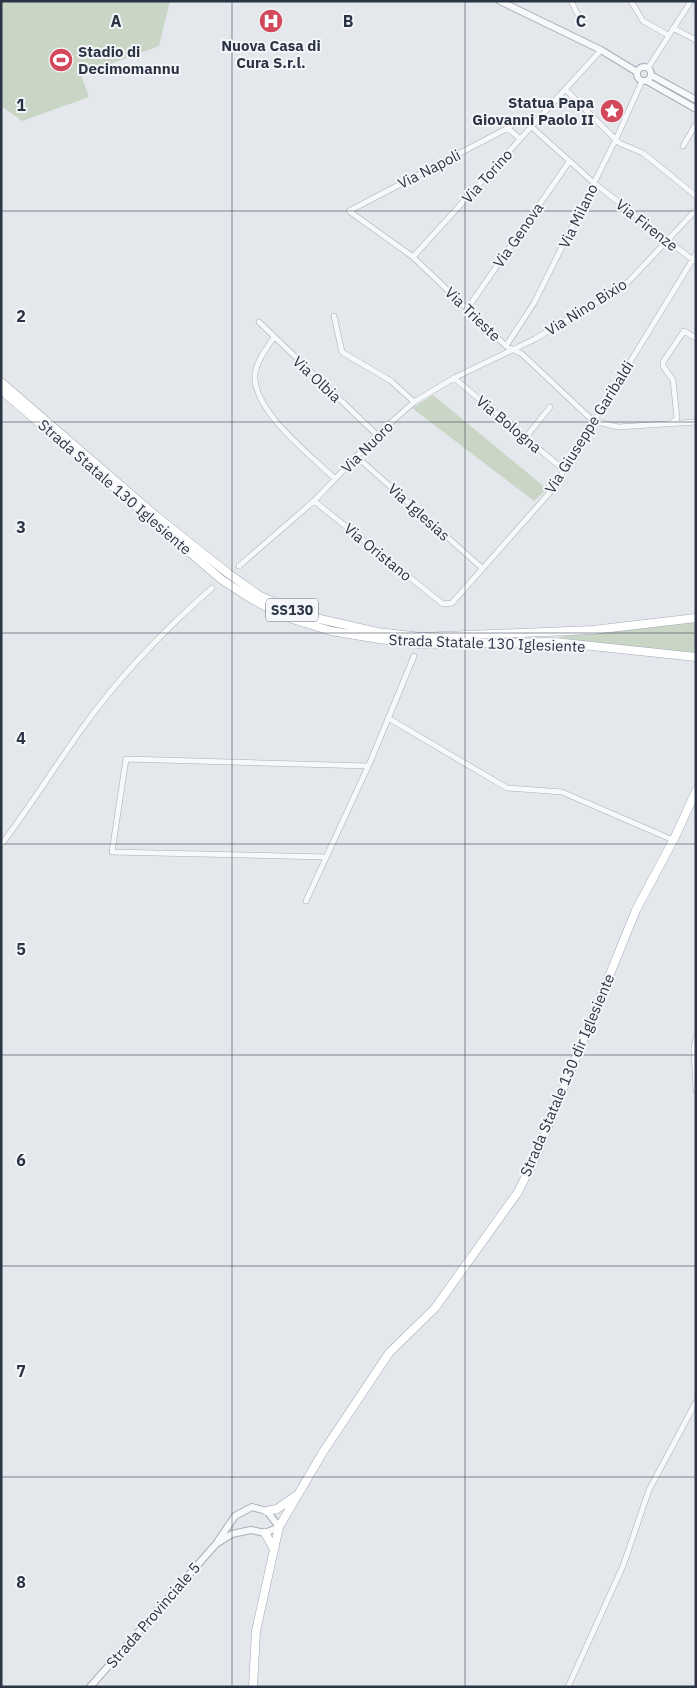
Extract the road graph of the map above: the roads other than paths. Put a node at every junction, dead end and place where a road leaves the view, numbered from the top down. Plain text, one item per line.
1 (500, 1) edge
2 (519, 1) edge
3 (571, 1) edge
4 (631, 1) edge
5 (691, 1) edge
6 (515, 8) junction
7 (581, 21) dead end
8 (673, 28) junction
9 (668, 35) junction
10 (696, 40) edge
11 (601, 50) junction
12 (637, 72) junction
13 (647, 76) junction
14 (565, 89) junction
15 (696, 100) edge
16 (696, 109) edge
17 (696, 124) edge
18 (532, 127) junction
19 (508, 128) junction
20 (520, 139) junction
21 (616, 139) junction
22 (683, 146) dead end
23 (570, 162) junction
24 (594, 183) junction
25 (696, 196) edge
26 (696, 210) edge
27 (349, 211) joint
28 (667, 240) junction
29 (696, 254) edge
30 (413, 257) junction
31 (694, 260) edge
32 (467, 308) junction
33 (334, 316) dead end
34 (259, 322) dead end
35 (274, 337) junction
36 (696, 338) edge
37 (508, 348) junction
38 (454, 378) junction
39 (1, 382) edge
40 (1, 390) edge
41 (414, 402) junction
42 (550, 407) dead end
43 (593, 421) junction
44 (673, 422) junction
45 (696, 422) edge
46 (377, 435) junction
47 (526, 438) junction
48 (356, 456) junction
49 (564, 470) junction
50 (335, 479) junction
51 (314, 501) junction
52 (239, 566) dead end
53 (482, 568) junction
54 (212, 588) dead end
55 (443, 604) joint
56 (696, 612) edge
57 (696, 618) edge
58 (682, 620) junction
59 (414, 656) dead end
60 (696, 657) edge
61 (388, 718) junction
62 (368, 766) junction
63 (696, 791) edge
64 (673, 840) junction
65 (1, 846) edge
66 (326, 856) junction
67 (306, 901) dead end
68 (696, 1038) edge
69 (696, 1090) edge
70 (696, 1402) edge
71 (296, 1496) junction
72 (267, 1511) junction
73 (279, 1527) junction
74 (265, 1533) junction
75 (216, 1544) junction
76 (274, 1549) junction
77 (90, 1687) edge
78 (254, 1687) edge
79 (568, 1687) edge

1 - 6 street
2 - 6 street
3 - 7 street
4 - 9 street
5 - 8 street, Via Milano
6 - 11 street
8 - 9 street, Via Milano
8 - 10 street
9 - 13 street, Via Milano
11 - 12 street
11 - 14 street, Via Torino
12 - 13 street
12 - 13 street
13 - 15 street
13 - 16 street
13 - 21 street, Via Milano
14 - 18 street, Via Torino
14 - 21 street
17 - 22 street
18 - 19 street, Via Napoli
18 - 20 street, Via Torino
18 - 23 street, Via Firenze
19 - 20 street
19 - 27 street, Via Napoli
20 - 30 street, Via Torino
21 - 24 street, Via Milano
21 - 25 street
23 - 24 street, Via Firenze
23 - 32 street, Via Genova
24 - 28 street, Via Firenze
24 - 37 street, Via Milano
26 - 28 street, Via Nino Bixio
27 - 30 street, Via Trieste
28 - 31 street, Via Firenze
28 - 37 street, Via Nino Bixio
29 - 31 street, Via Giuseppe Garibaldi
30 - 32 street, Via Trieste
31 - 43 street, Via Giuseppe Garibaldi
32 - 37 street, Via Trieste
33 - 41 street
34 - 35 street, Via Olbia
35 - 46 street, Via Olbia
35 - 50 street
36 - 44 street
37 - 38 street, Via Nuoro
37 - 43 street, Via Trieste
38 - 41 street, Via Nuoro
38 - 47 street, Via Bologna
39 - 58 main road, Strada Statale 130 Iglesiente / SS130
40 - 60 main road, Strada Statale 130 Iglesiente / SS130
41 - 46 street, Via Nuoro
42 - 47 street
43 - 44 street
43 - 49 street, Via Giuseppe Garibaldi
44 - 45 street
46 - 48 street, Via Nuoro
47 - 49 street, Via Bologna
48 - 50 street, Via Nuoro
48 - 53 street, Via Iglesias
49 - 53 street, Via Giuseppe Garibaldi
50 - 51 street, Via Nuoro
51 - 52 street, Via Nuoro
51 - 55 street, Via Oristano
53 - 55 street, Via Giuseppe Garibaldi
54 - 65 street
56 - 58 main road
57 - 58 main road, Strada Statale 130 Iglesiente / SS130
59 - 61 street
61 - 62 street
61 - 64 street
62 - 66 street
62 - 66 street
63 - 64 main road, Strada Statale 130 dir Iglesiente
64 - 71 main road, Strada Statale 130 dir Iglesiente
66 - 67 street
68 - 69 street
70 - 79 street
71 - 72 main road
71 - 73 main road, Strada Statale 130 dir Iglesiente
72 - 73 street
72 - 75 street
73 - 74 street
73 - 76 main road, Strada Statale 130 dir Iglesiente
74 - 75 street
74 - 76 main road
75 - 77 street, Strada Provinciale 5
76 - 78 main road, Strada Statale 130 dir Iglesiente

